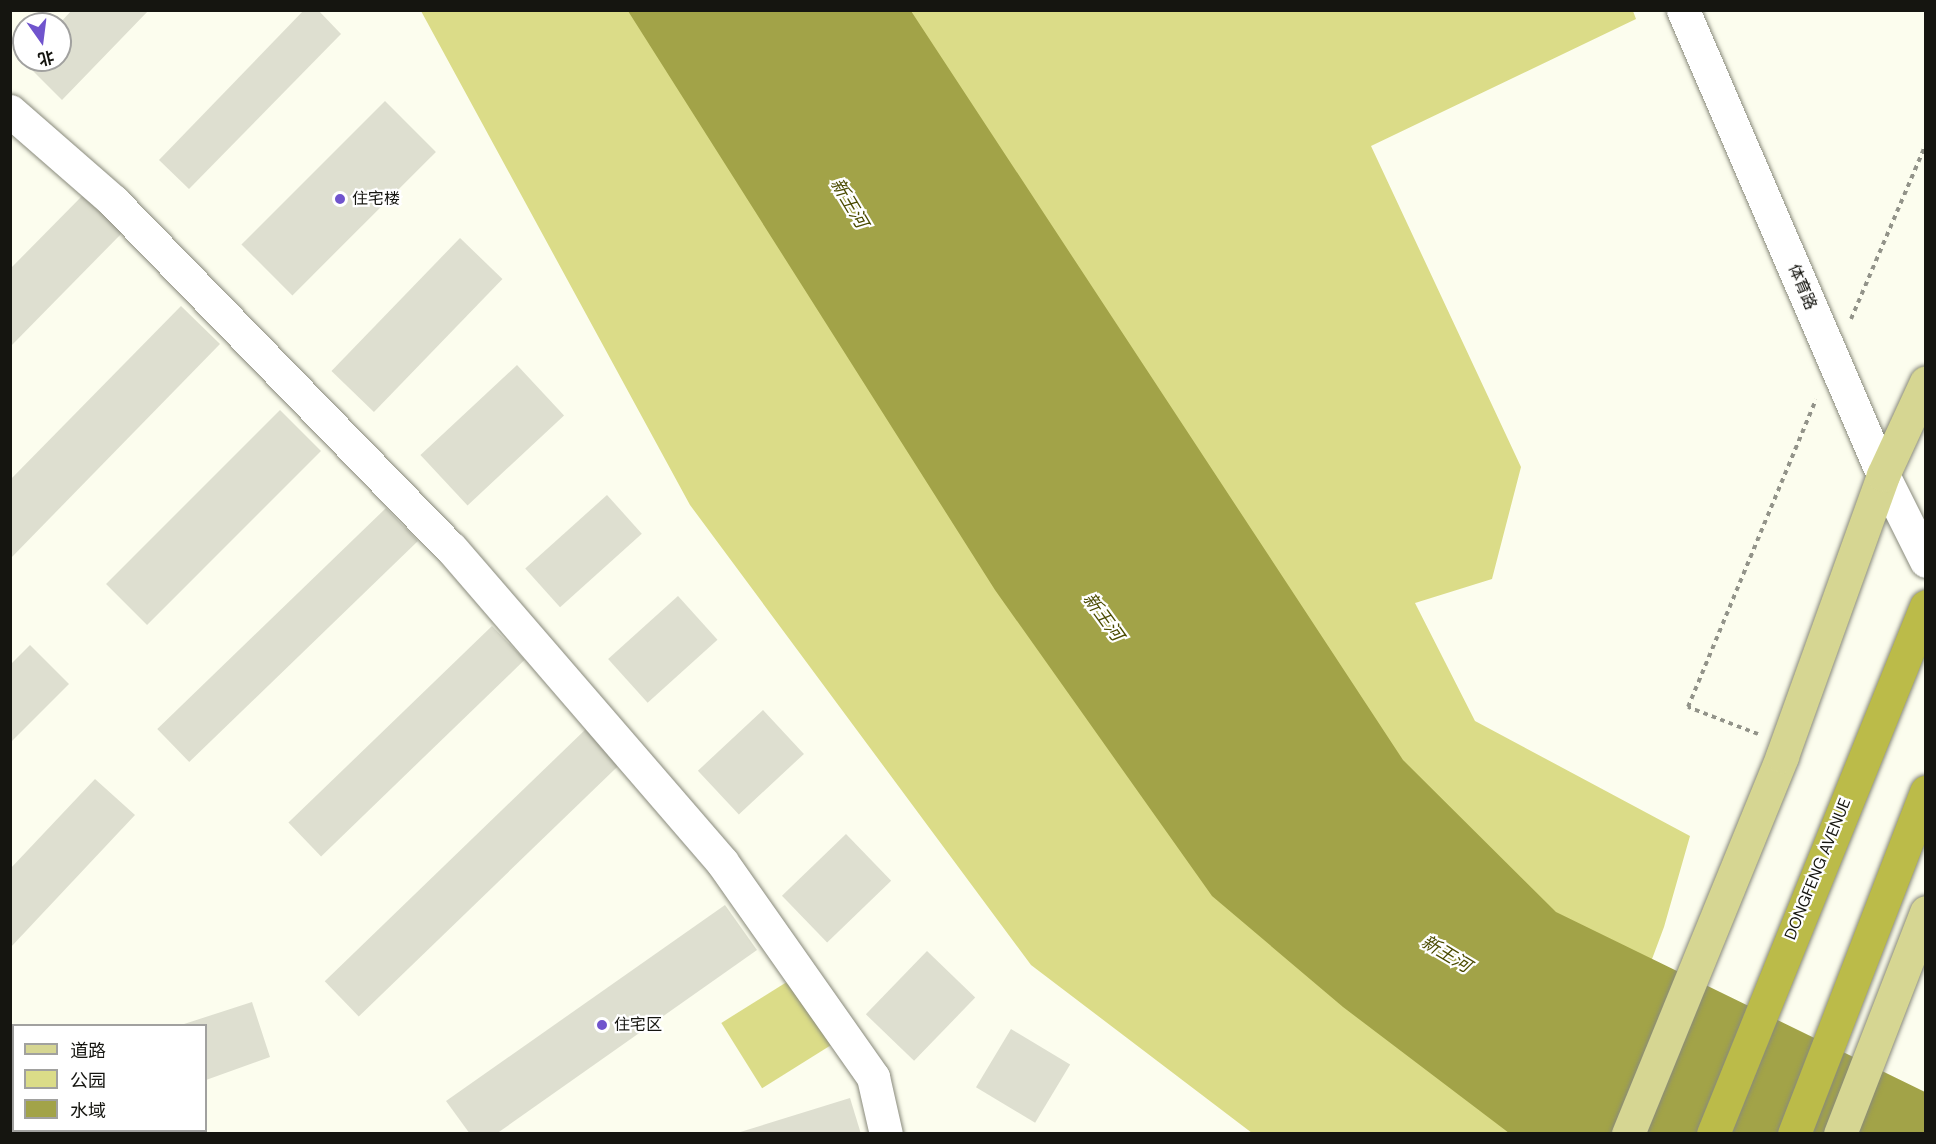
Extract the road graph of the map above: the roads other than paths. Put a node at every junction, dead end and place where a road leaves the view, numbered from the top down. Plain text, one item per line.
1 (1683, 10) edge
2 (10, 111) edge
3 (1926, 382) edge
4 (1883, 475) junction
5 (1926, 561) edge
6 (1926, 606) edge
7 (1926, 792) edge
8 (1926, 912) edge
9 (886, 1134) edge
10 (1628, 1134) edge
11 (1713, 1134) edge
12 (1794, 1134) edge
13 (1840, 1134) edge

1 - 4 street, 体育路
2 - 9 street
3 - 4 main road
4 - 5 street, 体育路
4 - 10 main road
6 - 11 highway, DONGFENG AVENUE
7 - 12 highway
8 - 13 main road

